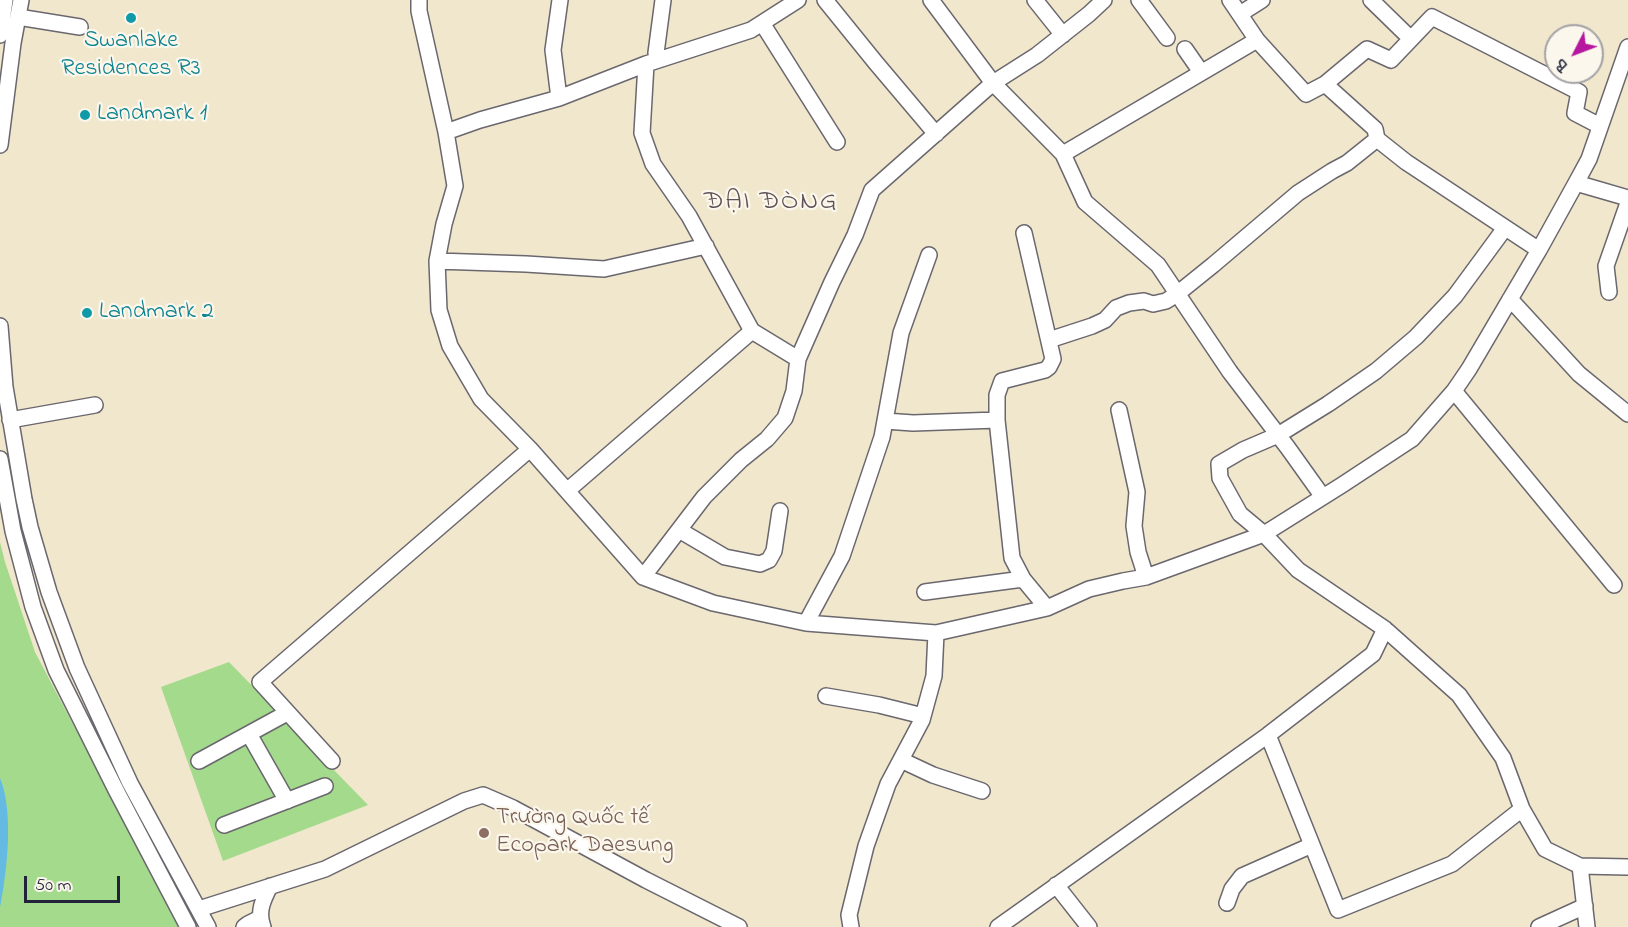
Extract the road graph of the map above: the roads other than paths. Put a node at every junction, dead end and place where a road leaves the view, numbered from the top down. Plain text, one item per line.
1 (5, 0) edge
2 (21, 0) edge
3 (419, 0) edge
4 (561, 0) edge
5 (663, 0) edge
6 (798, 0) edge
7 (825, 0) edge
8 (931, 0) edge
9 (1035, 0) edge
10 (1104, 0) edge
11 (1139, 0) edge
12 (1230, 0) edge
13 (1262, 0) edge
14 (1371, 0) edge
15 (1239, 14) junction
16 (18, 17) junction
17 (762, 23) junction
18 (80, 27) dead end
19 (0, 35) edge
20 (1062, 35) junction
21 (1167, 38) dead end
22 (1411, 39) junction
23 (1257, 40) junction
24 (1628, 47) edge
25 (1185, 49) dead end
26 (652, 62) junction
27 (1201, 72) junction
28 (993, 83) junction
29 (1325, 84) junction
30 (559, 98) junction
31 (1, 126) edge
32 (1600, 126) junction
33 (446, 132) junction
34 (936, 134) junction
35 (1377, 139) junction
36 (837, 142) dead end
37 (0, 145) edge
38 (1063, 154) junction
39 (1575, 183) junction
40 (1628, 200) edge
41 (1505, 228) junction
42 (1024, 233) dead end
43 (706, 246) junction
44 (1539, 250) junction
45 (929, 255) dead end
46 (437, 261) junction
47 (1609, 292) dead end
48 (1177, 294) junction
49 (1510, 299) junction
50 (0, 326) edge
51 (752, 331) junction
52 (1049, 340) junction
53 (798, 358) junction
54 (1454, 391) junction
55 (96, 405) dead end
56 (1119, 410) dead end
57 (1628, 414) edge
58 (10, 420) junction
59 (998, 420) junction
60 (885, 421) junction
61 (1278, 435) junction
62 (530, 449) junction
63 (0, 459) edge
64 (568, 490) junction
65 (1321, 494) junction
66 (780, 511) dead end
67 (30, 527) junction
68 (679, 530) junction
69 (13, 531) junction
70 (1264, 534) junction
71 (643, 577) junction
72 (1146, 577) junction
73 (1023, 579) junction
74 (1614, 585) dead end
75 (926, 592) dead end
76 (1047, 608) junction
77 (806, 623) junction
78 (1384, 629) junction
79 (936, 633) junction
80 (826, 696) dead end
81 (287, 712) junction
82 (923, 716) junction
83 (249, 734) junction
84 (1268, 735) junction
85 (901, 760) junction
86 (199, 761) dead end
87 (332, 761) dead end
88 (130, 783) junction
89 (325, 786) dead end
90 (116, 790) junction
91 (982, 791) dead end
92 (286, 801) junction
93 (1522, 809) junction
94 (224, 825) dead end
95 (1312, 845) junction
96 (1580, 866) junction
97 (1628, 867) edge
98 (1056, 885) junction
99 (270, 886) junction
100 (1227, 903) dead end
101 (1585, 906) junction
102 (199, 909) junction
103 (262, 923) edge
104 (188, 927) edge
105 (208, 927) edge
106 (244, 927) edge
107 (739, 927) edge
108 (851, 927) edge
109 (998, 927) edge
110 (1089, 927) edge
111 (1539, 927) edge
112 (1587, 927) edge

1 - 19 street
2 - 16 street
3 - 33 street
4 - 30 street
5 - 26 street
6 - 17 street
7 - 34 street
8 - 28 street
9 - 20 street
10 - 20 street
11 - 21 street
12 - 15 street
13 - 15 street
14 - 22 street
15 - 23 street
16 - 18 street
16 - 31 street
17 - 26 street
17 - 36 street
20 - 28 street
22 - 29 street
22 - 32 street
23 - 27 street
23 - 29 street
24 - 32 street
25 - 27 street
26 - 30 street
26 - 43 street
27 - 38 street
28 - 34 street
28 - 38 street
29 - 35 street
30 - 33 street
31 - 37 street
32 - 39 street
33 - 46 street
34 - 53 street
35 - 41 street
35 - 48 street
38 - 48 street
39 - 40 street
39 - 44 street
40 - 47 street
41 - 44 street
41 - 61 street
42 - 52 street
43 - 46 street
43 - 51 street
44 - 49 street
45 - 60 street
46 - 62 street
48 - 52 street
48 - 61 street
49 - 54 street
49 - 57 street
50 - 58 street
51 - 53 street
51 - 64 street
52 - 59 street
53 - 68 street
54 - 65 street
54 - 74 street
55 - 58 street
56 - 72 street
58 - 67 street
59 - 60 street
59 - 73 street
60 - 77 street
61 - 65 street
61 - 70 street
62 - 64 street
62 - 81 street
63 - 69 street
64 - 71 street
65 - 70 street
66 - 68 street
67 - 69 street
67 - 88 street
68 - 71 street
69 - 90 street
70 - 72 street
70 - 78 street
71 - 77 street
72 - 76 street
73 - 75 street
73 - 76 street
76 - 79 street
77 - 79 street
78 - 84 street
78 - 93 street
79 - 82 street
80 - 82 street
81 - 83 street
81 - 87 street
82 - 85 street
83 - 86 street
83 - 92 street
84 - 95 street
84 - 98 street
85 - 91 street
85 - 108 street
88 - 90 street
88 - 102 street
89 - 92 street
90 - 104 street
92 - 94 street
93 - 95 street
93 - 96 street
95 - 100 street
96 - 97 street
96 - 101 street
98 - 109 street
98 - 110 street
99 - 102 street
99 - 103 street
99 - 107 street
101 - 111 street
101 - 112 street
102 - 105 street
103 - 106 street

